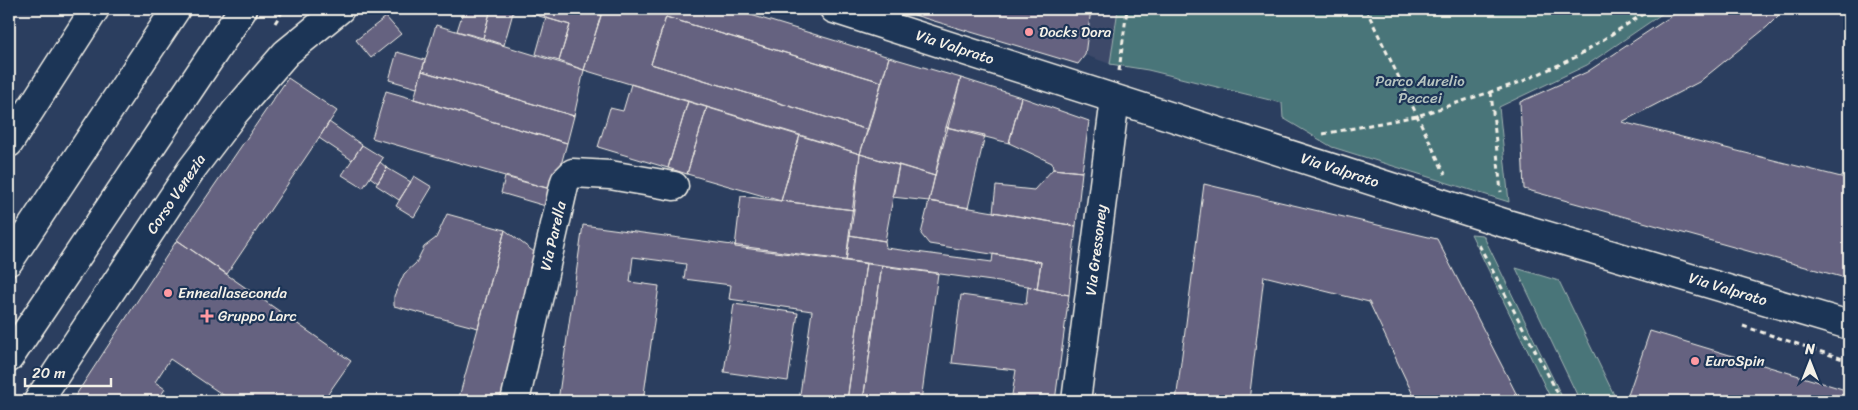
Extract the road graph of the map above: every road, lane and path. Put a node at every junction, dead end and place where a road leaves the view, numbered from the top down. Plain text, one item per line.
1 (95, 9) edge
2 (176, 9) edge
3 (243, 9) edge
4 (340, 9) edge
5 (834, 9) edge
6 (1127, 9) edge
7 (1366, 9) edge
8 (1651, 9) edge
9 (1491, 92) junction
10 (1115, 99) junction
11 (1417, 116) junction
12 (1316, 136) dead end
13 (9, 143) edge
14 (674, 186) dead end
15 (1461, 209) junction
16 (1504, 222) junction
17 (1476, 238) dead end
18 (9, 261) edge
19 (1849, 325) edge
20 (9, 358) edge
21 (38, 401) edge
22 (515, 401) edge
23 (1076, 401) edge
24 (1562, 401) edge

1 - 13 street
2 - 18 street
3 - 20 street
4 - 21 street, Corso Venezia
5 - 10 street, Via Valprato
6 - 10 path
7 - 11 path
8 - 9 path
9 - 11 path
9 - 16 path
10 - 15 street, Via Valprato
10 - 23 street, Via Gressoney
11 - 12 path
11 - 15 path
14 - 22 street, Via Parella
15 - 16 street, Via Valprato
16 - 19 street, Via Valprato
17 - 24 path

